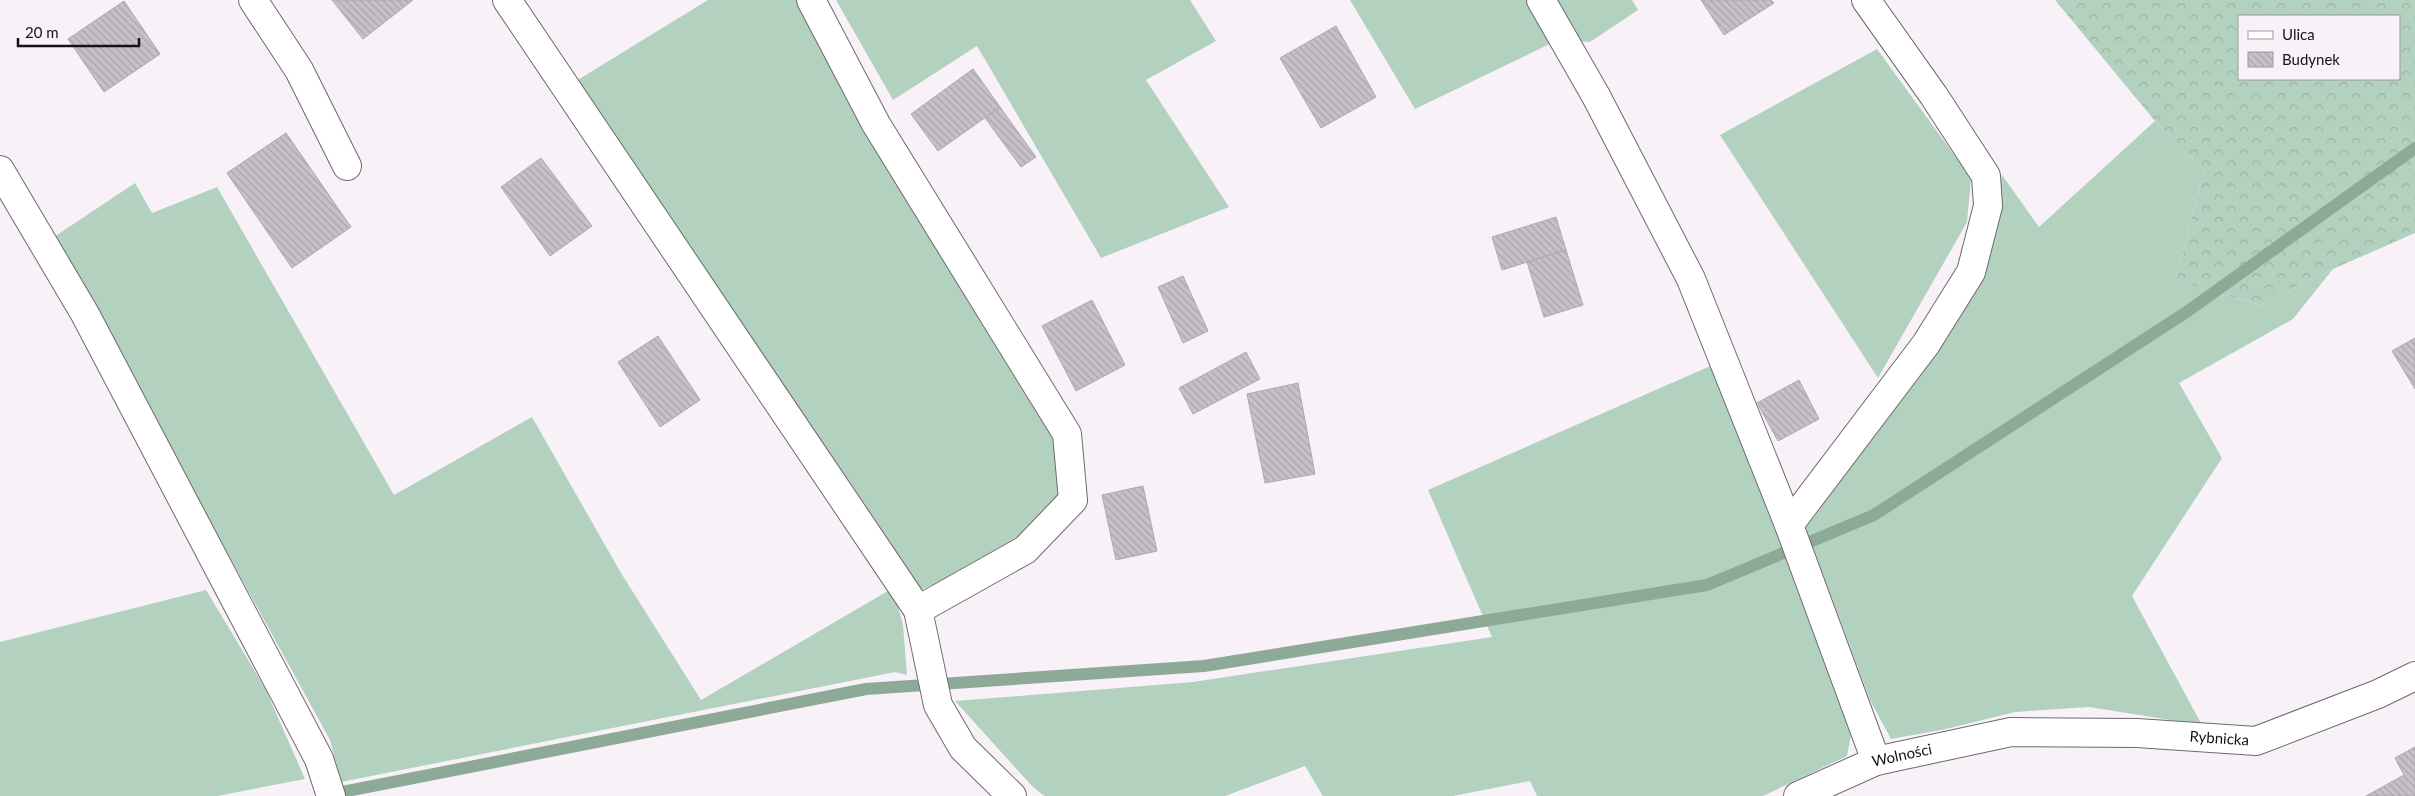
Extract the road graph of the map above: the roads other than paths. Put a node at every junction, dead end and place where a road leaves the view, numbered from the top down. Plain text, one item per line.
1 (253, 0) edge
2 (507, 0) edge
3 (811, 0) edge
4 (1541, 0) edge
5 (1866, 0) edge
6 (347, 166) dead end
7 (0, 170) edge
8 (1789, 525) junction
9 (918, 610) junction
10 (2415, 676) edge
11 (2011, 732) joint
12 (1876, 761) junction
13 (331, 796) edge
14 (1012, 796) edge
15 (1798, 796) edge

1 - 6 street
2 - 9 street
3 - 9 street
4 - 8 street
5 - 8 street
7 - 13 street
8 - 12 street
9 - 14 street
10 - 11 street, Rybnicka
11 - 12 street, Wolności
12 - 15 street, Wolności

